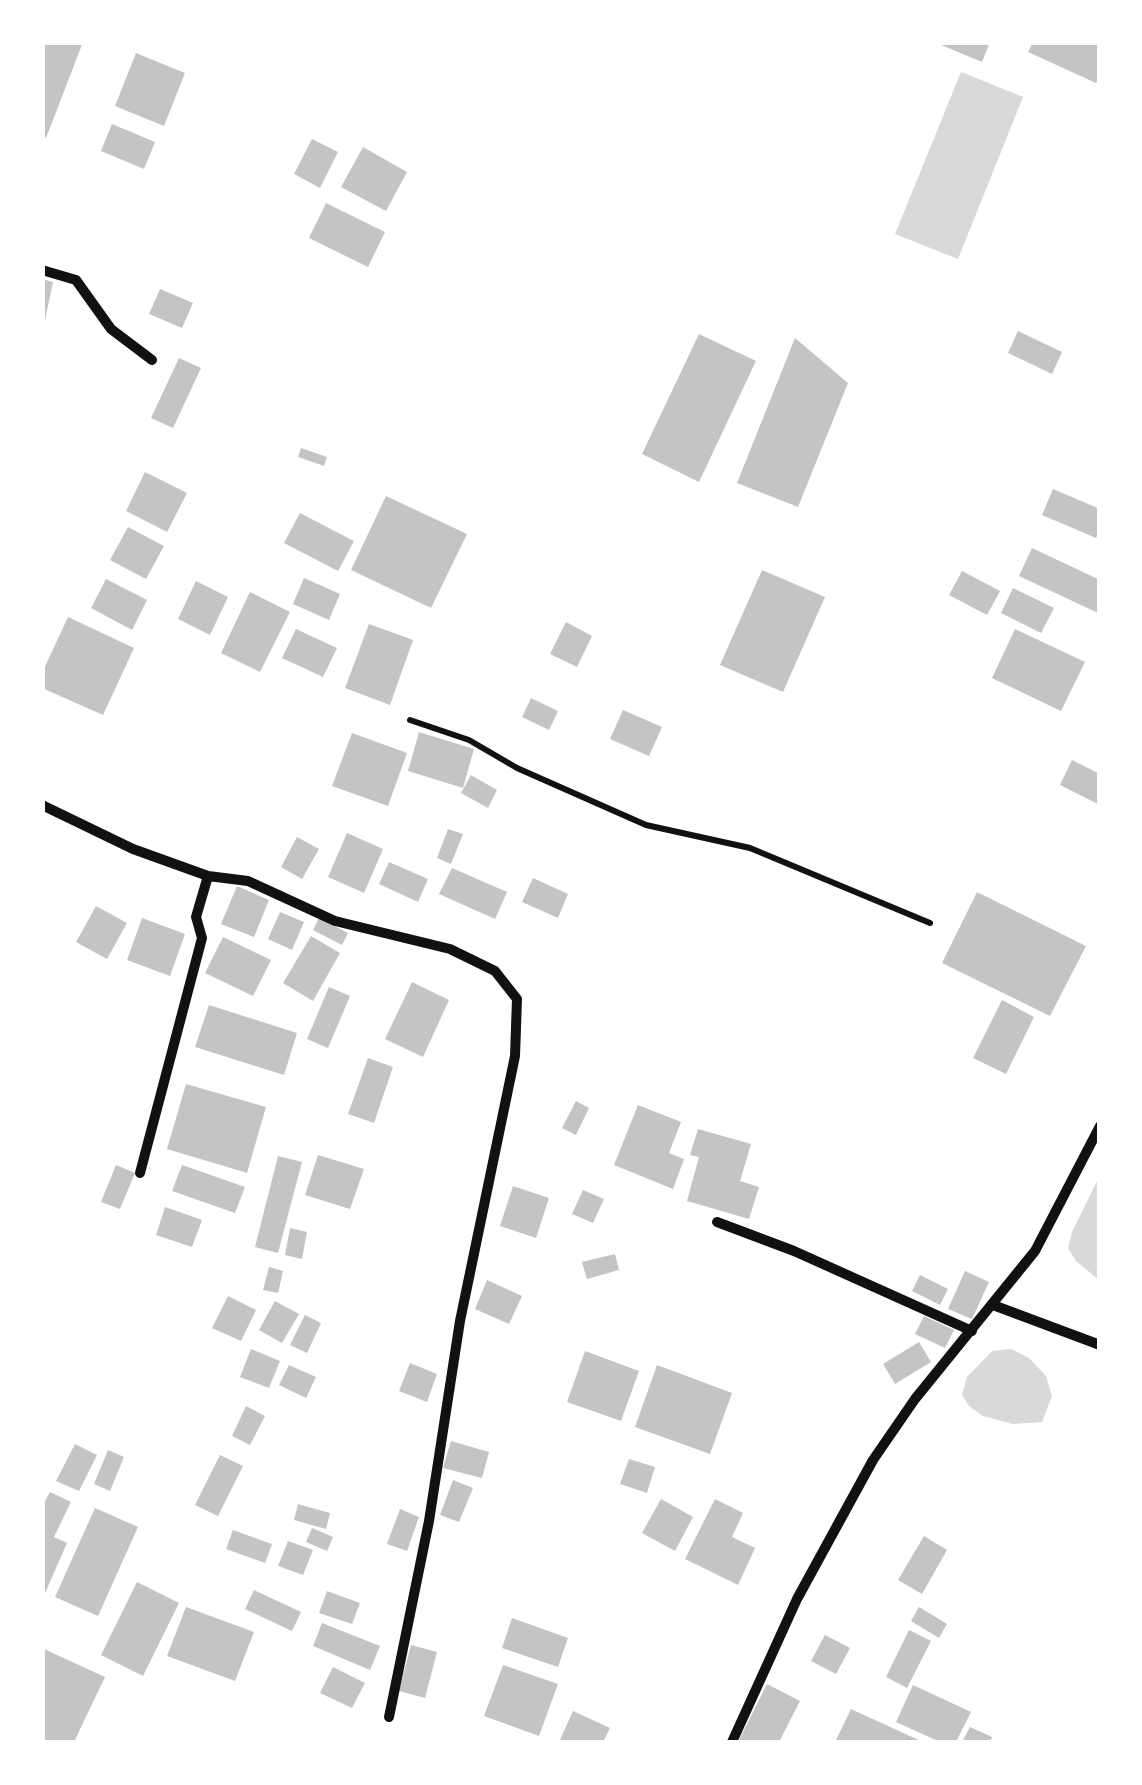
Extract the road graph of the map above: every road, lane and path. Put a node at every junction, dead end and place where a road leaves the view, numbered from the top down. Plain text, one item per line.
1 (42, 270) edge
2 (152, 360) dead end
3 (410, 720) dead end
4 (42, 805) edge
5 (208, 876) junction
6 (930, 923) dead end
7 (1100, 1126) edge
8 (140, 1174) dead end
9 (717, 1222) dead end
10 (993, 1305) junction
11 (972, 1330) junction
12 (1100, 1345) edge
13 (389, 1718) dead end
14 (732, 1742) edge

1 - 2 street
3 - 6 path
4 - 5 street
5 - 8 street
5 - 13 street
7 - 10 street
9 - 11 street
10 - 11 street
10 - 12 street
11 - 14 street

